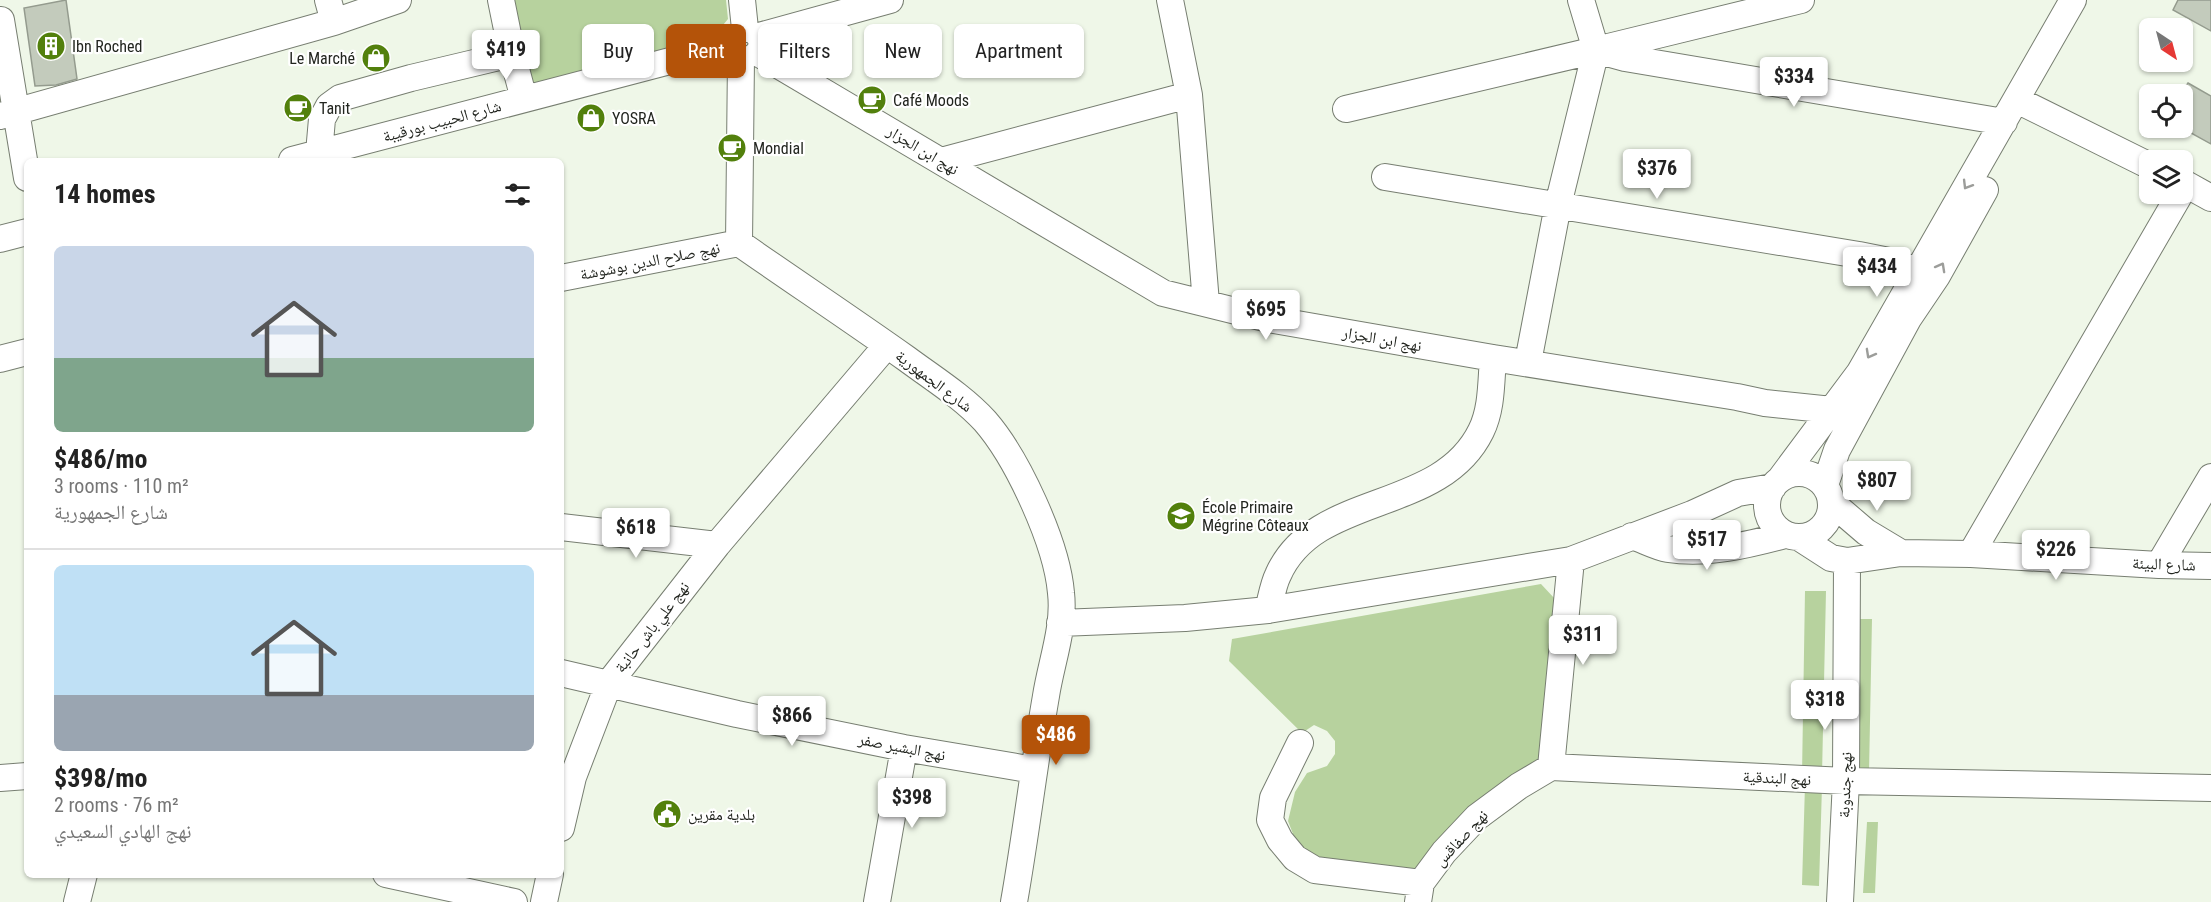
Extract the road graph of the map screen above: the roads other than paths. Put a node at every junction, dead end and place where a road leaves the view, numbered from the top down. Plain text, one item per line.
1 (398, 0) edge
2 (501, 0) edge
3 (742, 0) edge
4 (890, 0) edge
5 (1170, 0) edge
6 (1581, 0) edge
7 (1801, 0) edge
8 (2073, 0) edge
9 (331, 11) edge
10 (1, 20) edge
11 (747, 44) junction
12 (1596, 50) junction
13 (512, 54) junction
14 (1189, 95) junction
15 (524, 99) junction
16 (2017, 100) junction
17 (1346, 109) dead end
18 (8, 114) edge
19 (2001, 129) junction
20 (319, 153) junction
21 (300, 158) edge
22 (941, 161) junction
23 (2139, 161) edge
24 (24, 168) edge
25 (1385, 177) dead end
26 (2193, 191) edge
27 (2211, 198) edge
28 (2173, 204) edge
29 (1558, 205) junction
30 (24, 233) edge
31 (0, 239) edge
32 (739, 243) junction
33 (1917, 271) junction
34 (564, 277) edge
35 (1206, 303) junction
36 (887, 345) junction
37 (24, 353) edge
38 (1493, 358) junction
39 (0, 359) edge
40 (1528, 362) junction
41 (1843, 415) junction
42 (2211, 477) edge
43 (1777, 482) junction
44 (1828, 494) junction
45 (564, 527) edge
46 (1632, 536) junction
47 (1792, 536) junction
48 (717, 545) junction
49 (1901, 553) junction
50 (1971, 554) junction
51 (1571, 560) junction
52 (1847, 561) junction
53 (2159, 565) junction
54 (2211, 566) edge
55 (1268, 610) junction
56 (1060, 623) junction
57 (564, 674) edge
58 (609, 683) junction
59 (1300, 743) dead end
60 (904, 748) junction
61 (1551, 767) junction
62 (1034, 770) junction
63 (24, 776) edge
64 (0, 778) edge
65 (1846, 781) junction
66 (2211, 788) edge
67 (564, 815) edge
68 (83, 878) edge
69 (404, 878) edge
70 (549, 878) edge
71 (1419, 893) edge
72 (77, 902) edge
73 (514, 902) edge
74 (544, 902) edge
75 (877, 902) edge
76 (1014, 902) edge
77 (1840, 902) edge

1 - 9 street
2 - 13 street
3 - 11 street
4 - 11 street, شارع الحبيب بورقيبة
5 - 14 street
6 - 12 street
7 - 12 street
8 - 16 street
9 - 18 street
10 - 18 street
11 - 15 street, شارع الحبيب بورقيبة
11 - 22 street, نهج ابن الجزار
11 - 32 street
12 - 17 street
12 - 19 street
12 - 29 street
13 - 15 street
13 - 20 street
14 - 22 street
14 - 35 street
15 - 20 street, شارع الحبيب بورقيبة
16 - 19 street
16 - 23 street
18 - 24 street
19 -> 33 street
41 -> 19 street
20 - 21 street, شارع الحبيب بورقيبة
22 - 35 street, نهج ابن الجزار
25 - 29 street
26 - 27 street
28 - 50 street
29 - 33 street
29 - 40 street
30 - 31 street
32 - 34 street, نهج صلاح الدين بوشوشة
32 - 36 street, شارع الجمهورية
33 -> 41 street
35 - 38 street, نهج ابن الجزار
36 - 48 street, نهج علي باش حانبة
36 - 56 street, شارع الجمهورية
37 - 39 street
38 - 40 street, نهج ابن الجزار
38 - 55 street
40 - 41 street, نهج ابن الجزار
41 - 43 street
41 - 44 street
42 - 53 street
43 - 44 street
43 - 46 street
43 - 47 street
44 - 47 street
44 - 49 street
45 - 48 street
46 - 47 street
46 - 51 street
47 - 52 street
48 - 58 street, نهج علي باش حانبة
49 - 50 street, شارع البيئة
49 - 52 street, شارع البيئة
50 - 53 street, شارع البيئة
51 - 55 street
51 - 61 street
52 - 65 street, نهج جندوبة
53 - 54 street, شارع البيئة
55 - 56 street
56 - 62 street, شارع الجمهورية
57 - 58 street, نهج البشير صفر
58 - 60 street, نهج البشير صفر
58 - 67 street, نهج علي باش حانبة
59 - 71 street
60 - 62 street, نهج البشير صفر
60 - 75 street
61 - 65 street, نهج البندقية
61 - 71 street, نهج صفاقس
62 - 76 street, شارع الجمهورية
63 - 64 street
65 - 66 street, نهج البندقية
65 - 77 street, نهج جندوبة
68 - 72 street
69 - 73 street
70 - 74 street

